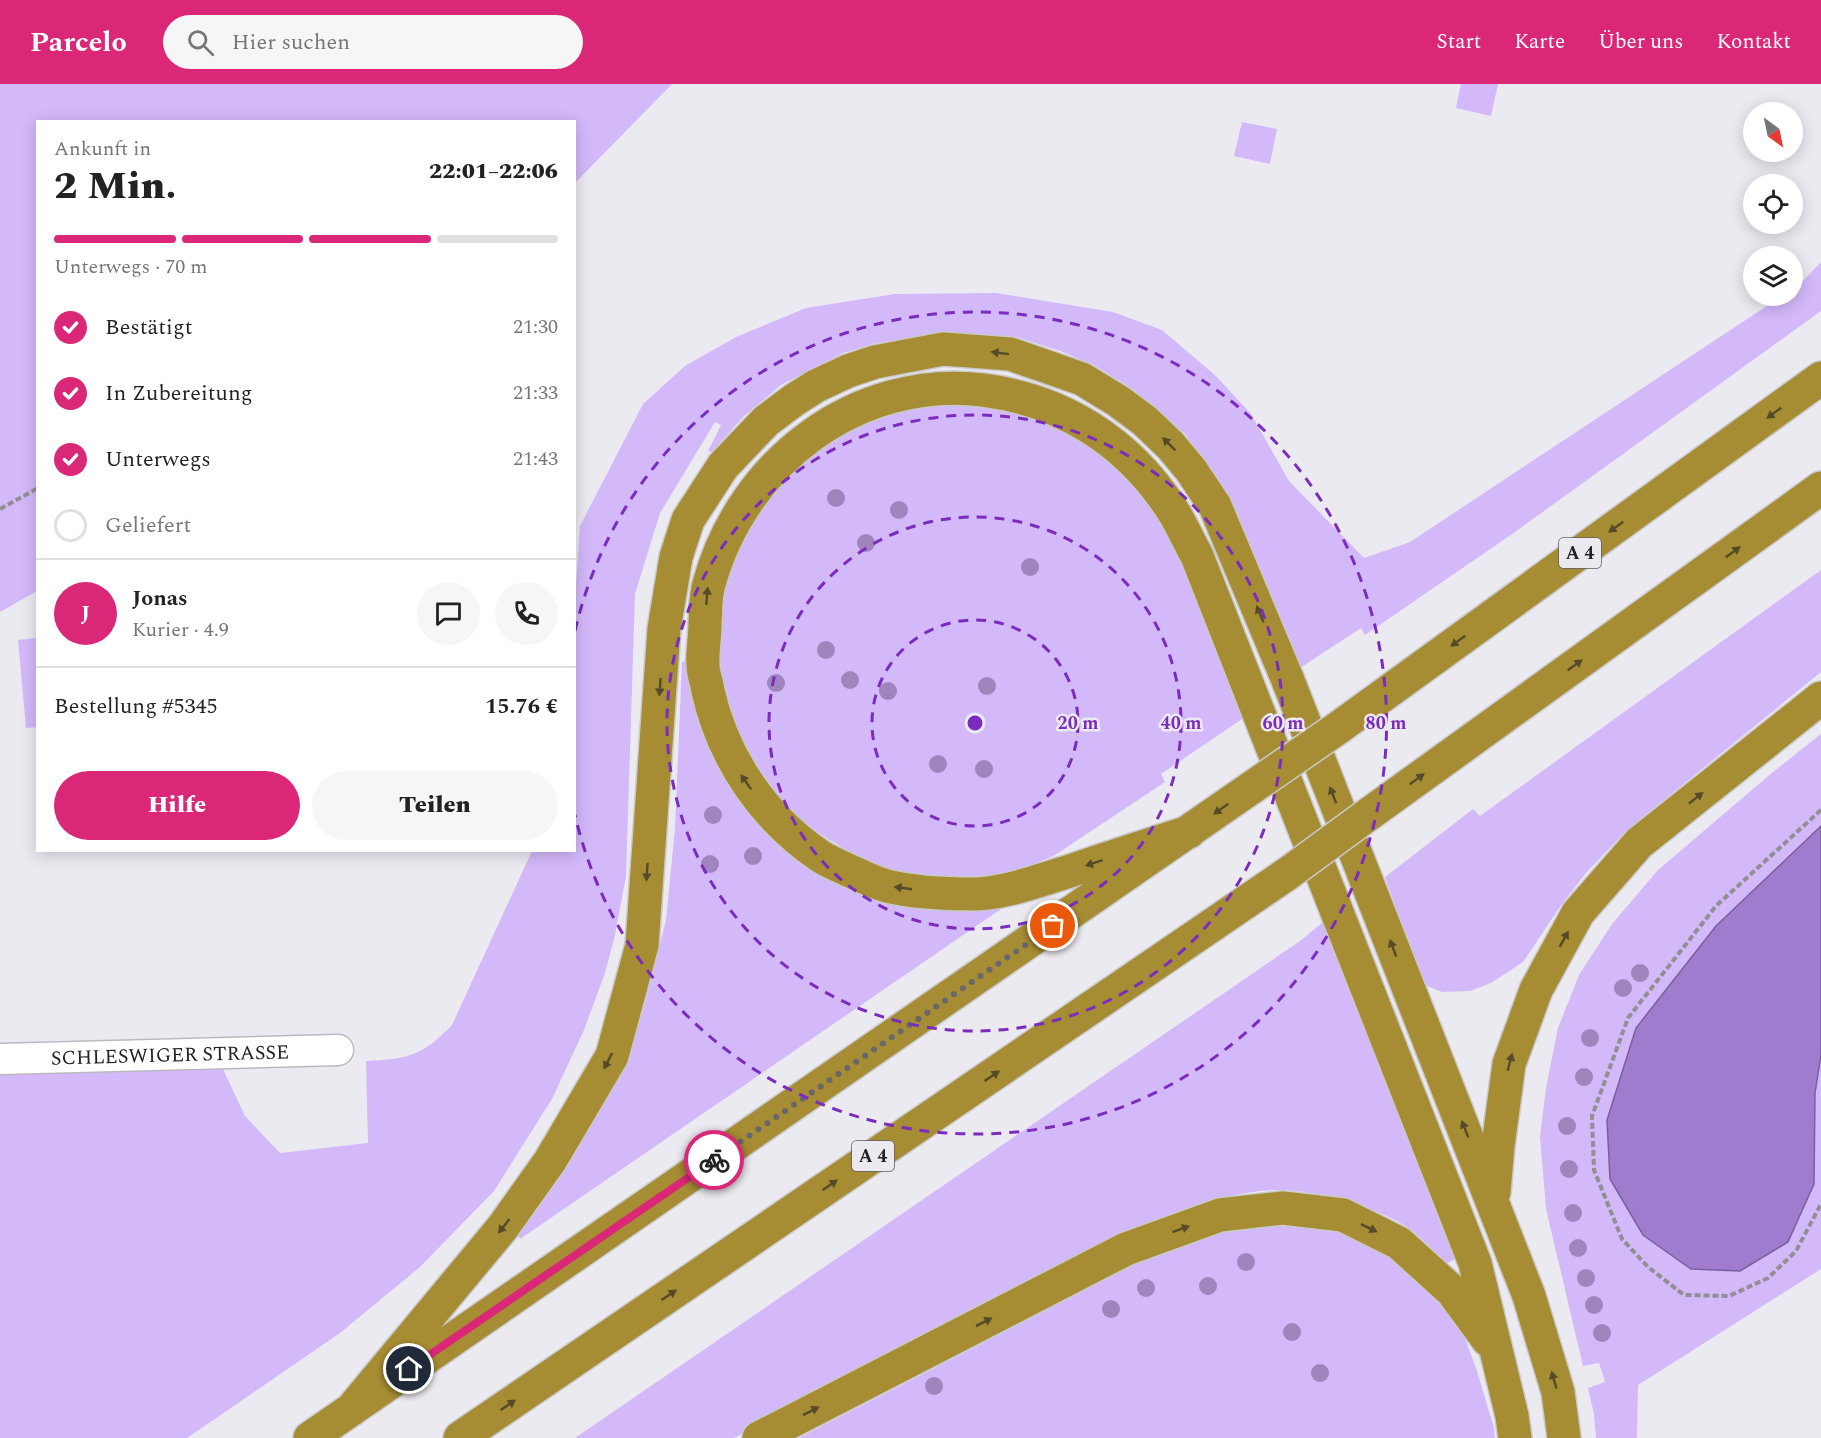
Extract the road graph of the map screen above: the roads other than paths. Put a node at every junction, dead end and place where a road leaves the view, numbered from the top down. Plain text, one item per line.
1 (1821, 378) edge
2 (1821, 488) edge
3 (1821, 698) edge
4 (1189, 832) junction
5 (338, 1050) dead end
6 (0, 1059) edge
7 (1494, 1203) junction
8 (1496, 1352) junction
9 (351, 1410) junction
10 (310, 1438) edge
11 (460, 1438) edge
12 (759, 1438) edge
13 (1515, 1438) edge
14 (1564, 1438) edge

1 -> 4 highway, A 4, bridge
11 -> 2 highway, A 4, bridge
7 -> 3 highway
4 -> 8 highway
4 - 9 highway, A 4
5 - 6 street, SCHLESWIGER STRASSE
7 -> 9 highway, A 4
14 -> 7 highway
12 -> 8 highway
8 - 13 highway
9 - 10 highway, A 4

